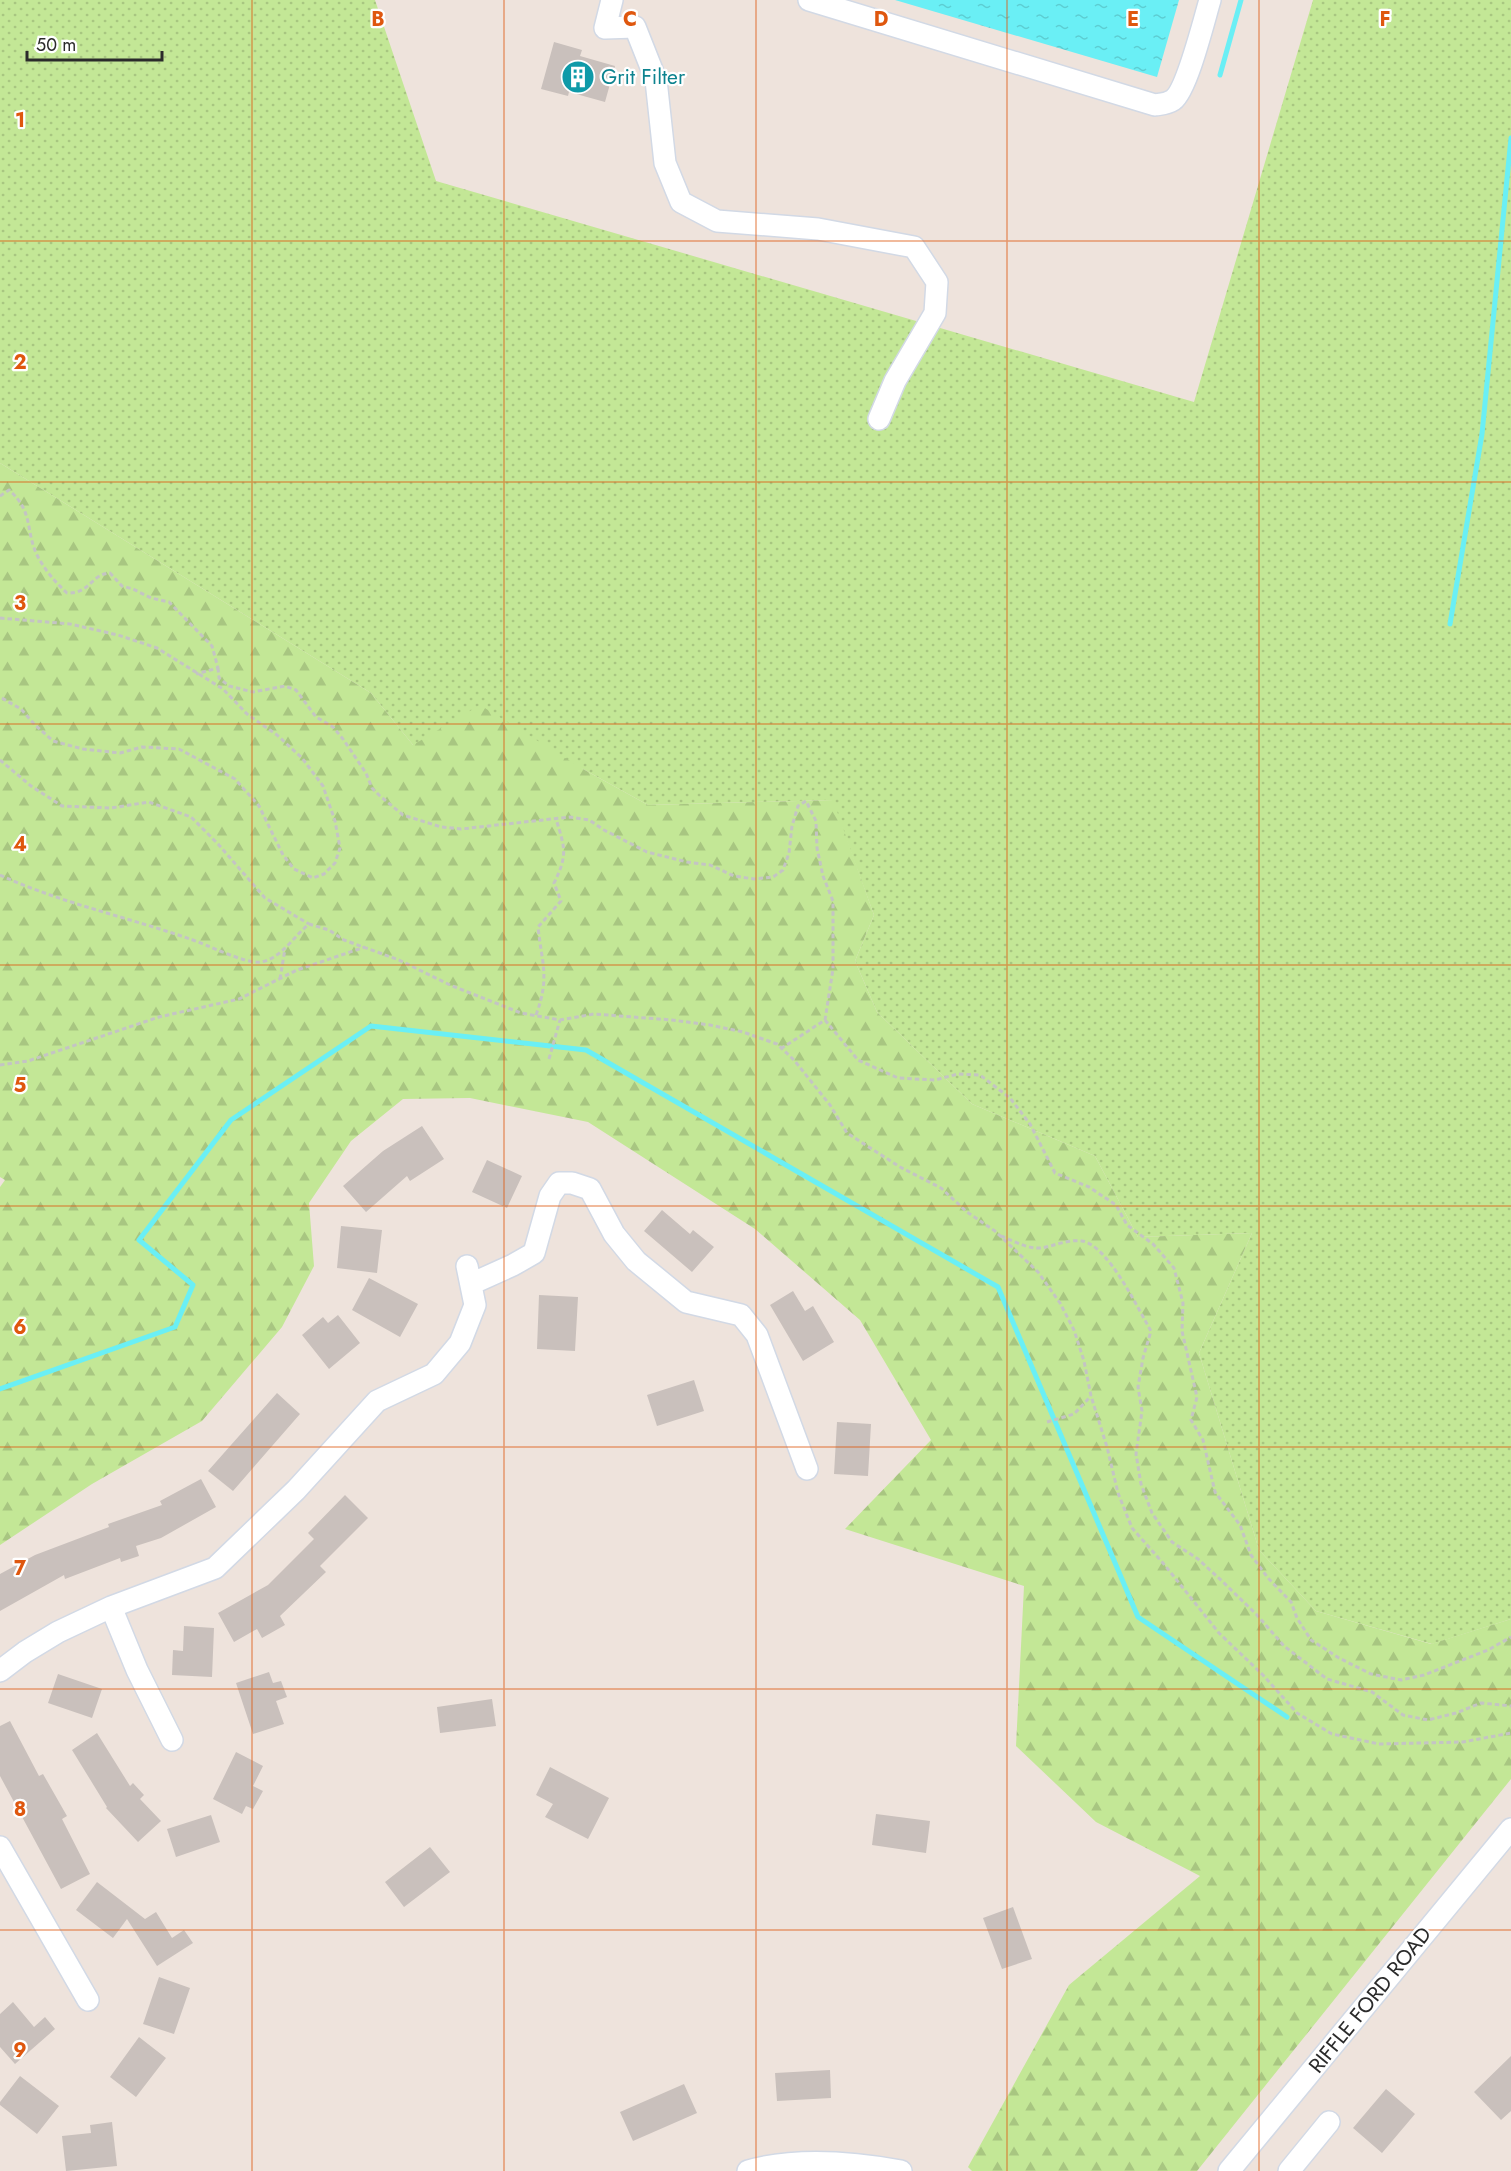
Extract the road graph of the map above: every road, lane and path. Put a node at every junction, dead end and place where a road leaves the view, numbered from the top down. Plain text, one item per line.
1 (612, 0) edge
2 (809, 0) edge
3 (1210, 0) edge
4 (879, 419) dead end
5 (0, 496) edge
6 (0, 618) edge
7 (218, 668) junction
8 (196, 674) junction
9 (0, 696) edge
10 (0, 760) edge
11 (556, 819) junction
12 (0, 875) edge
13 (309, 924) junction
14 (367, 947) junction
15 (285, 949) junction
16 (280, 979) junction
17 (536, 1015) junction
18 (560, 1020) junction
19 (825, 1020) junction
20 (782, 1048) junction
21 (549, 1059) dead end
22 (0, 1065) edge
23 (999, 1235) junction
24 (1091, 1396) junction
25 (1047, 1422) dead end
26 (807, 1469) dead end
27 (111, 1607) junction
28 (1511, 1637) edge
29 (0, 1671) edge
30 (1511, 1706) edge
31 (1511, 1733) edge
32 (172, 1740) dead end
33 (1511, 1829) edge
34 (0, 1847) edge
35 (88, 2000) dead end
36 (1329, 2122) dead end
37 (748, 2171) edge
38 (901, 2171) edge
39 (1229, 2171) edge
40 (1288, 2171) edge

1 - 4 street
2 - 3 street
5 - 7 path
6 - 8 path
7 - 8 path
7 - 11 path
8 - 9 path
10 - 13 path
11 - 17 path
11 - 19 path
12 - 15 path
13 - 14 path
13 - 15 path
14 - 16 path
14 - 17 path
15 - 16 path
16 - 22 path
17 - 18 path
18 - 20 path
18 - 21 path
19 - 20 path
19 - 28 path
20 - 23 path
23 - 24 path
23 - 30 path
24 - 25 path
24 - 31 path
26 - 27 street
27 - 29 street
27 - 32 street
33 - 39 street, RIFFLE FORD ROAD
34 - 35 street
36 - 40 street
37 - 38 street

